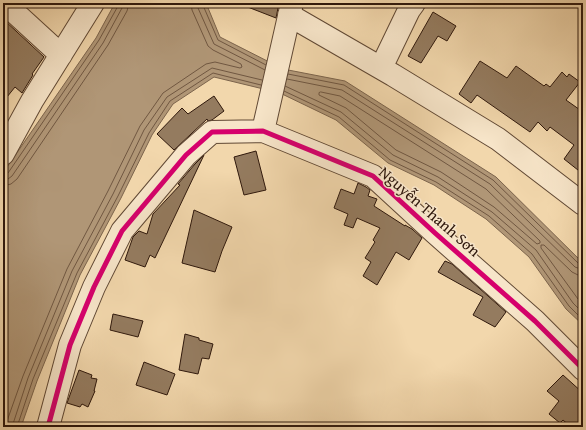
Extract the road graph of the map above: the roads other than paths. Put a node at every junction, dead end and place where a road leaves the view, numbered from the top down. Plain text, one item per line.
1 (6, 3) edge
2 (93, 3) edge
3 (414, 3) edge
4 (289, 16) edge
5 (61, 55) junction
6 (381, 68) junction
7 (263, 131) junction
8 (3, 154) edge
9 (583, 204) edge
10 (583, 369) edge
11 (48, 427) edge

1 - 5 street
2 - 5 street
3 - 6 street
4 - 6 street
4 - 7 street
5 - 8 street
6 - 9 street
7 - 10 street, Nguyễn Thanh Sơn
7 - 11 street, Nguyễn Thanh Sơn

